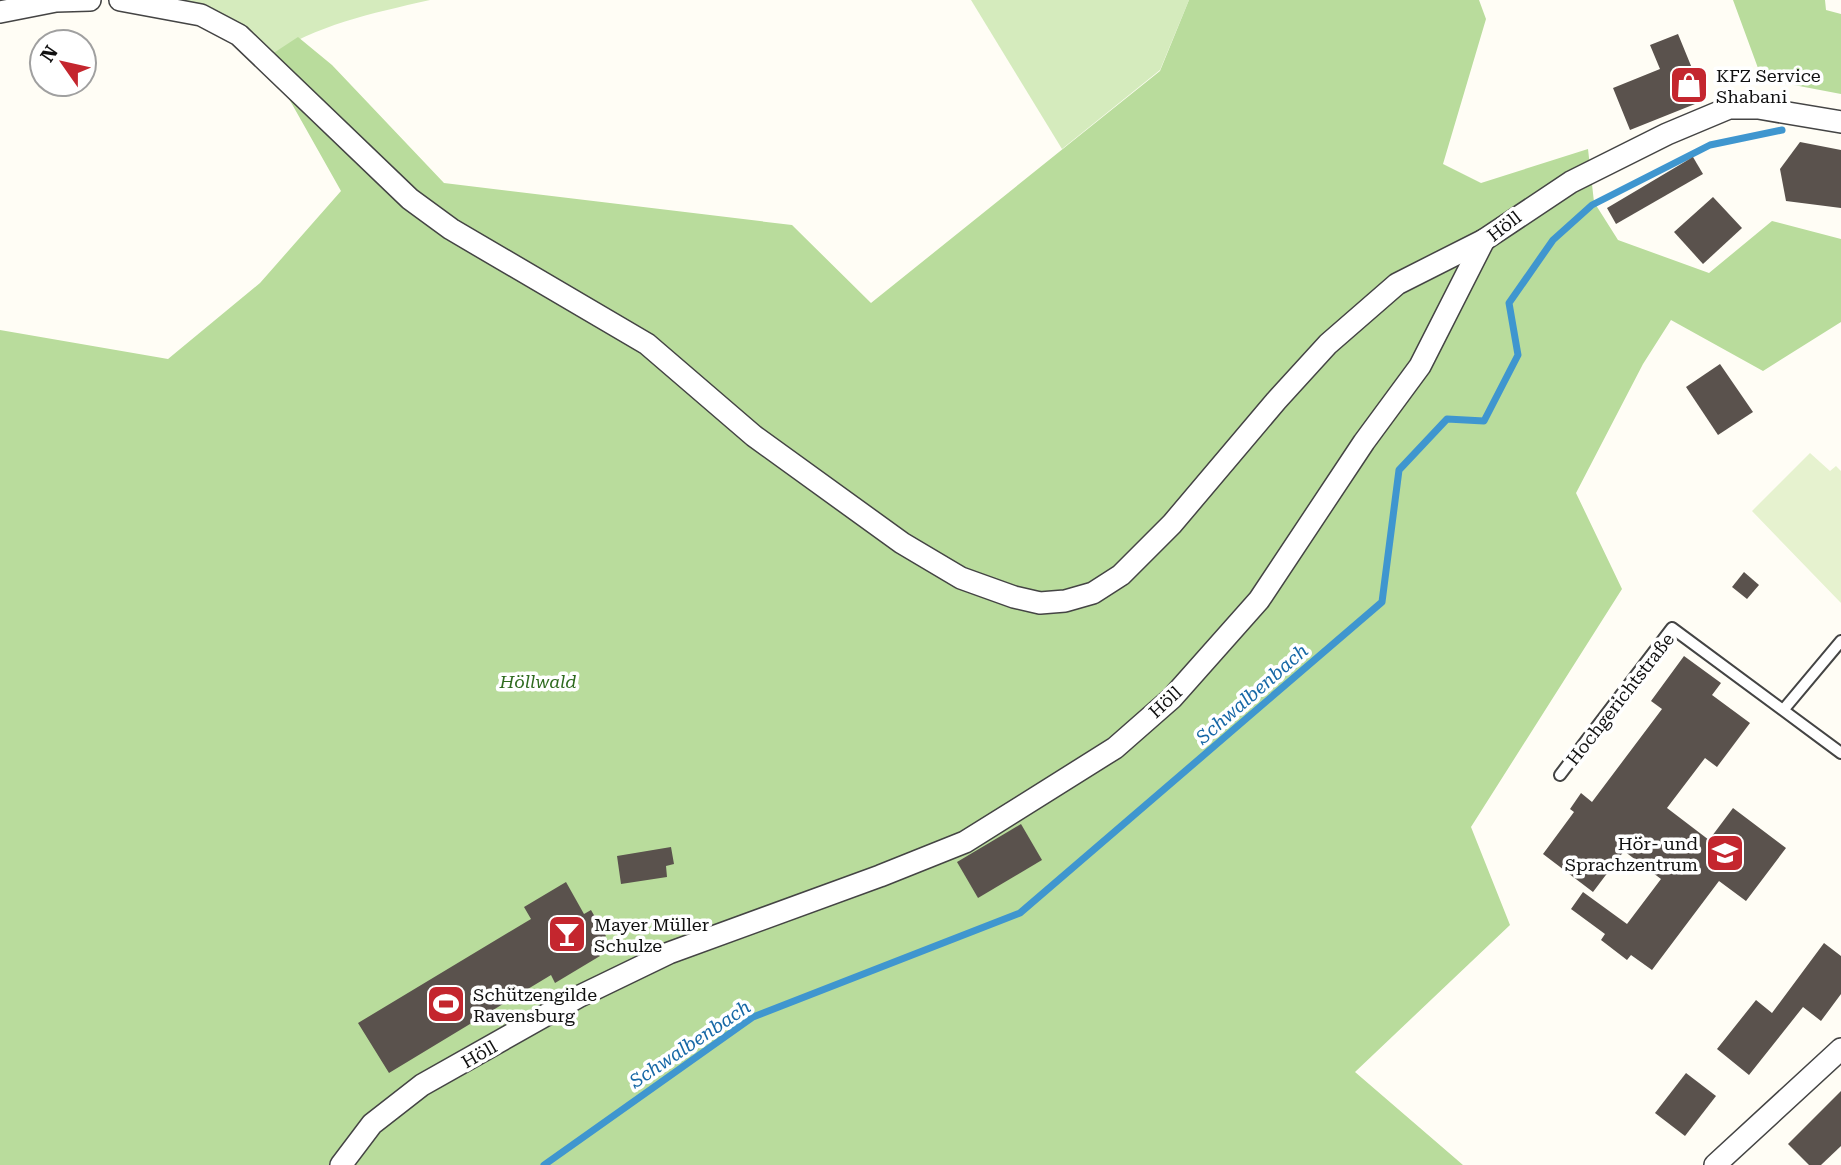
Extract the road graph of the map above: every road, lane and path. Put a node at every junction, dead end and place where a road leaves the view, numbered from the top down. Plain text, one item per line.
1 (90, 0) edge
2 (120, 0) edge
3 (0, 12) edge
4 (1841, 122) edge
5 (1484, 240) junction
6 (1841, 641) edge
7 (1784, 709) junction
8 (1841, 753) edge
9 (1560, 775) dead end
10 (1841, 1049) edge
11 (341, 1165) edge
12 (1715, 1165) edge

1 - 3 street
2 - 5 street
4 - 5 street, Höll
5 - 11 street, Höll
6 - 7 lane
7 - 8 lane, Hochgerichtstraße
7 - 9 lane, Hochgerichtstraße
10 - 12 street

